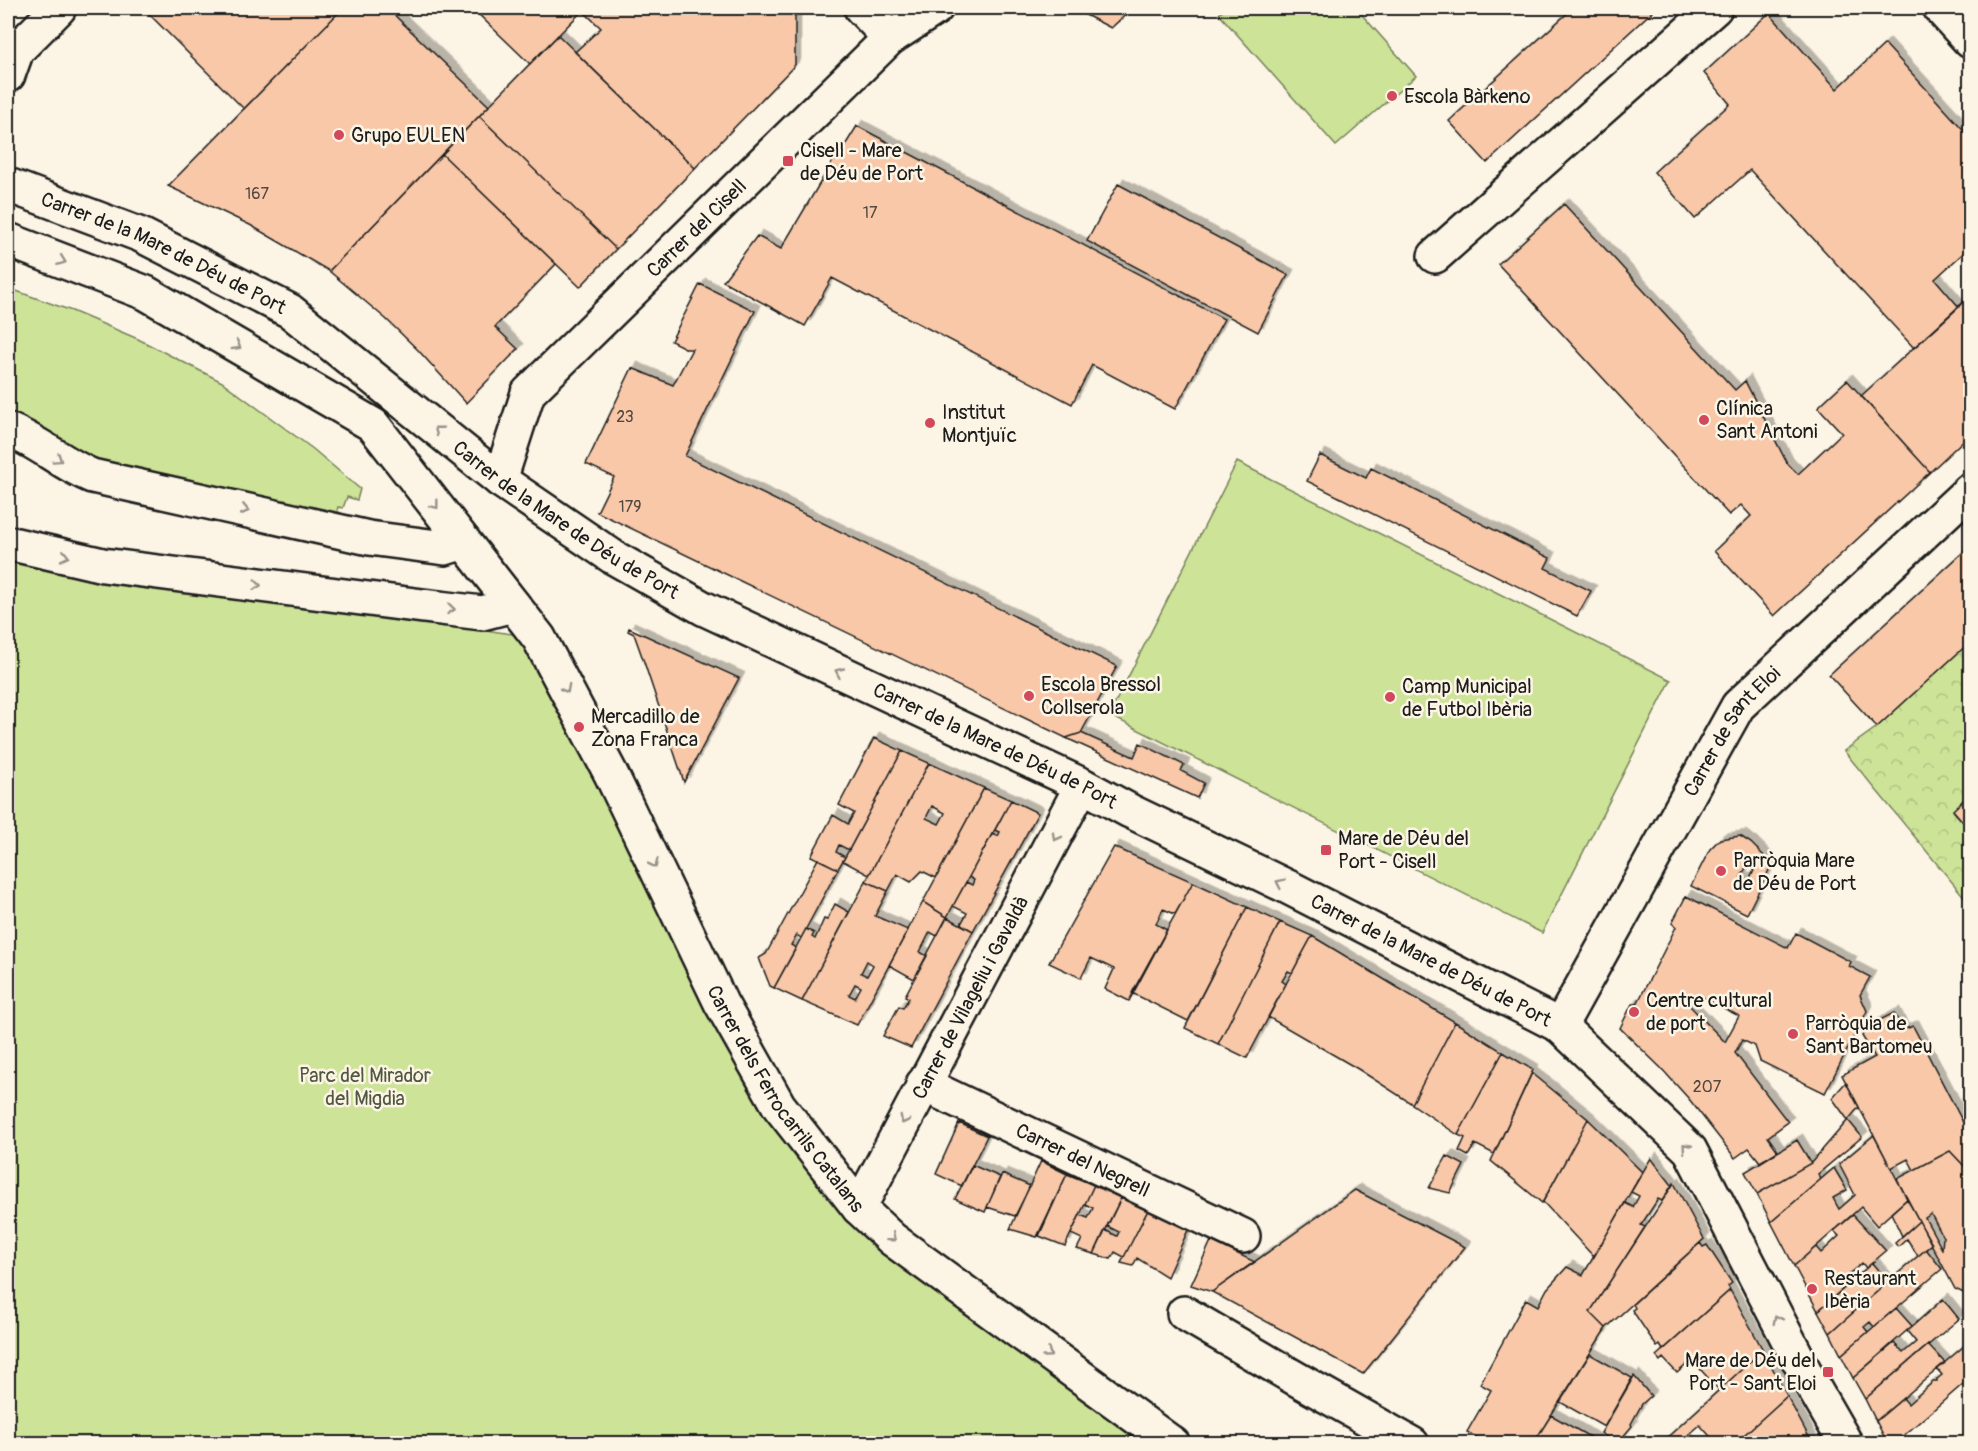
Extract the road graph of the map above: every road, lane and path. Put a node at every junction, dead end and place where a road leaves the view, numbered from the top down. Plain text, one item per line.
1 (59, 8) edge
2 (861, 8) edge
3 (936, 8) edge
4 (1715, 8) edge
5 (1940, 8) edge
6 (890, 38) junction
7 (1971, 41) edge
8 (8, 75) edge
9 (8, 185) edge
10 (8, 240) edge
11 (1435, 256) dead end
12 (8, 430) edge
13 (500, 480) junction
14 (1971, 490) edge
15 (464, 542) junction
16 (8, 543) edge
17 (513, 605) junction
18 (1082, 785) junction
19 (1560, 1026) junction
20 (923, 1084) junction
21 (859, 1208) junction
22 (1244, 1236) dead end
23 (1184, 1313) dead end
24 (1173, 1443) edge
25 (1412, 1443) edge
26 (1846, 1443) edge

1 - 8 street
2 - 6 street
3 - 6 street, Carrer del Cisell
4 - 11 street
5 - 7 street
6 - 13 street, Carrer del Cisell
13 -> 9 street, Carrer de la Mare de Déu de Port
10 -> 15 street
12 -> 15 street
18 -> 13 street, Carrer de la Mare de Déu de Port
14 - 19 street, Carrer de Sant Eloi
15 - 17 street
16 -> 17 street
17 -> 21 street, Carrer dels Ferrocarrils Catalans
19 -> 18 street, Carrer de la Mare de Déu de Port
18 -> 20 street, Carrer de Vilageliu i Gavaldà
26 -> 19 street, Carrer de la Mare de Déu de Port
20 -> 21 street, Carrer de Vilageliu i Gavaldà
20 - 22 street, Carrer del Negrell
21 -> 24 street, Carrer dels Ferrocarrils Catalans
23 - 25 street

